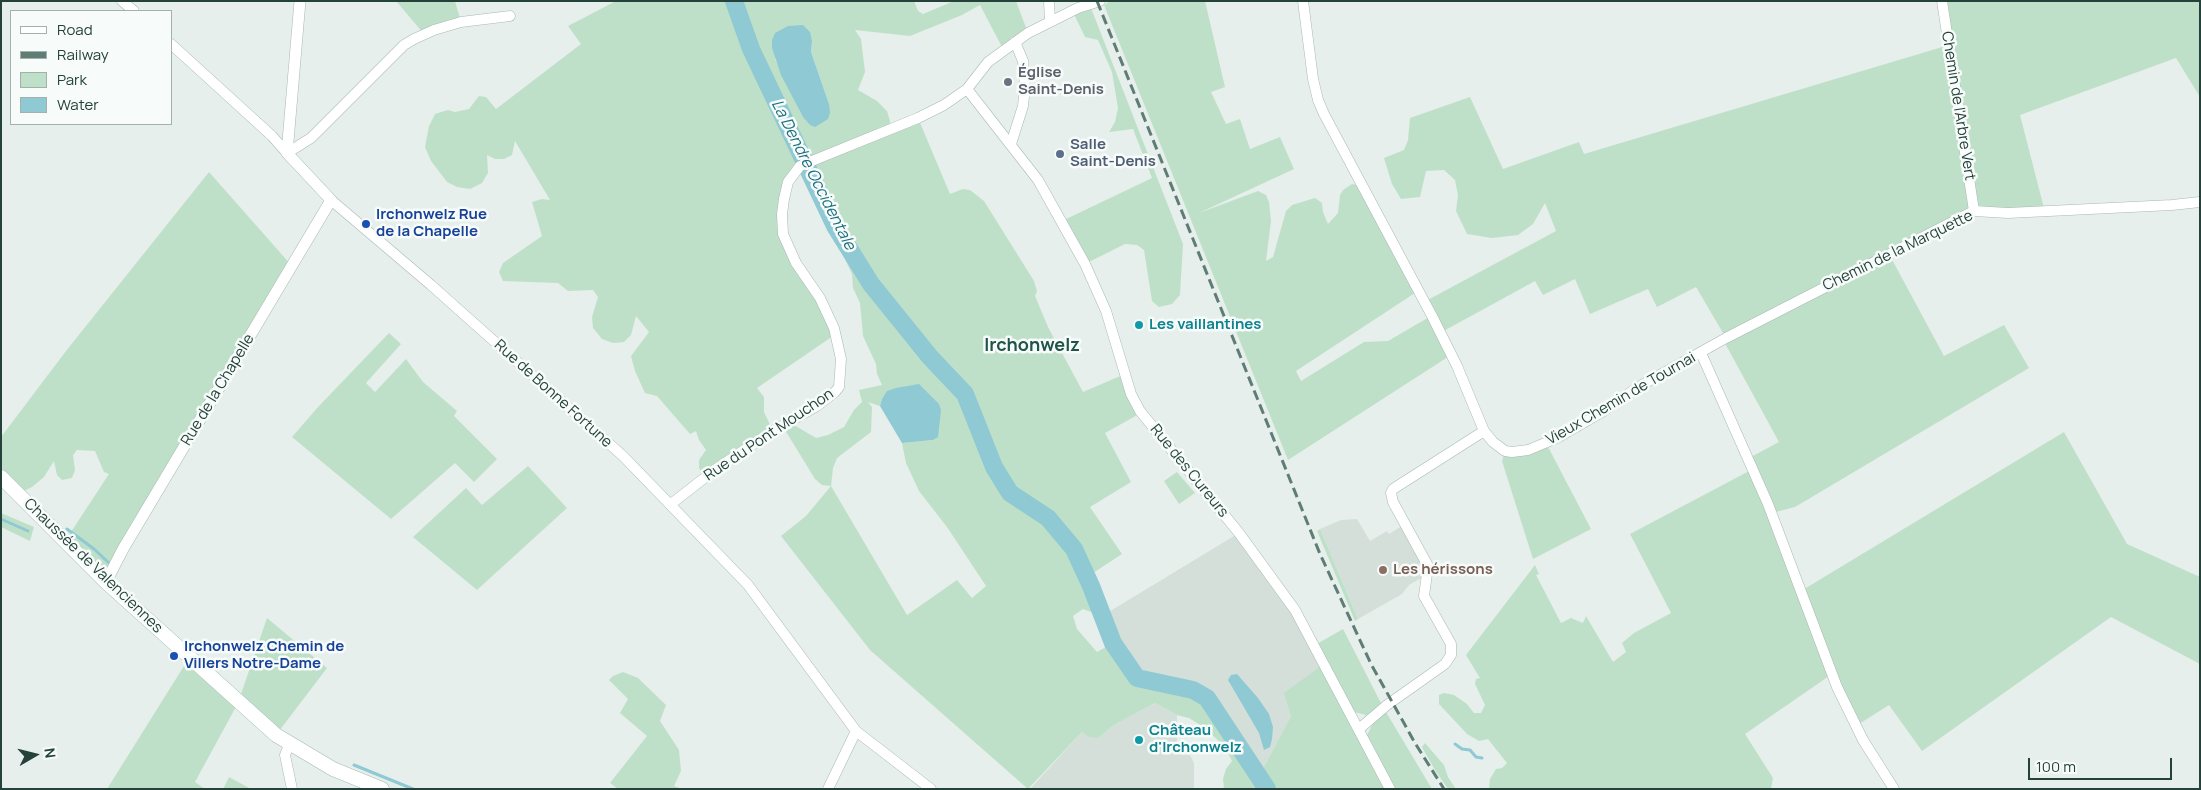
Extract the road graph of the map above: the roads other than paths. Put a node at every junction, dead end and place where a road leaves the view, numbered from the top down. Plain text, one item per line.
1 (122, 1) edge
2 (300, 1) edge
3 (1049, 1) edge
4 (1302, 1) edge
5 (1942, 1) edge
6 (1096, 2) edge
7 (133, 10) edge
8 (510, 16) dead end
9 (1050, 21) junction
10 (1015, 42) junction
11 (172, 45) edge
12 (967, 89) junction
13 (1011, 144) junction
14 (287, 152) junction
15 (331, 200) junction
16 (2200, 202) edge
17 (1974, 211) junction
18 (1701, 353) junction
19 (1484, 430) junction
20 (1, 477) edge
21 (671, 504) junction
22 (106, 582) junction
23 (1359, 729) junction
24 (856, 731) junction
25 (290, 745) junction
26 (292, 789) edge
27 (382, 789) edge
28 (828, 789) edge
29 (931, 789) edge
30 (1390, 789) edge
31 (1894, 789) edge

1 - 7 street
2 - 14 street
3 - 9 street
4 - 19 street, Vieux Chemin de Tournai
5 - 17 street, Chemin de l'Arbre Vert
6 - 9 street, Rue du Pont Mouchon
8 - 14 street
9 - 10 street, Rue du Pont Mouchon
10 - 12 street, Rue du Pont Mouchon
10 - 13 street
11 - 14 street, Rue de Bonne Fortune
12 - 13 street, Rue des Cureurs
12 - 21 street, Rue du Pont Mouchon
13 - 23 street, Rue des Cureurs
14 - 15 street, Rue de Bonne Fortune
15 - 21 street, Rue de Bonne Fortune
15 - 22 street, Rue de la Chapelle
16 - 17 street, Chemin de la Marquette
17 - 18 street, Chemin de la Marquette
18 - 19 street, Vieux Chemin de Tournai
18 - 31 street, Vieux Chemin de Tournai
19 - 23 street
20 - 22 main road, Chaussée de Valenciennes
21 - 24 street, Rue de Bonne Fortune
22 - 25 main road, Chaussée de Valenciennes
23 - 30 street, Rue des Cureurs
24 - 28 street
24 - 29 street, Rue de Bonne Fortune
25 - 26 street
25 - 27 main road, Chaussée de Valenciennes

